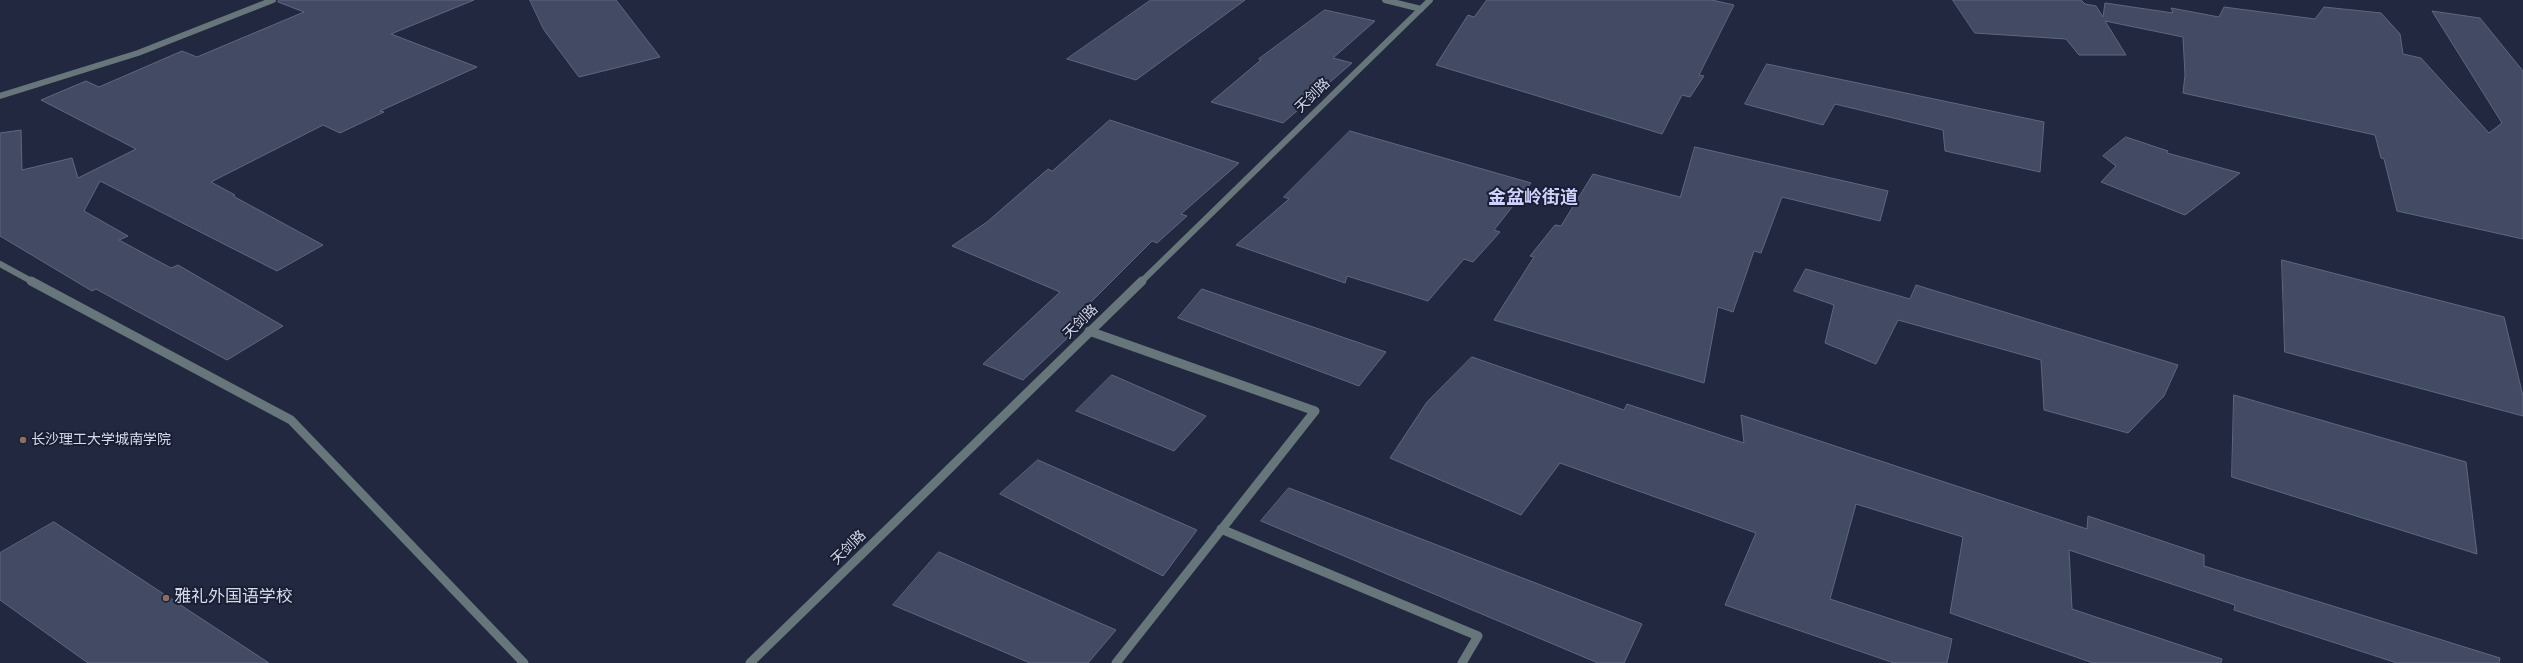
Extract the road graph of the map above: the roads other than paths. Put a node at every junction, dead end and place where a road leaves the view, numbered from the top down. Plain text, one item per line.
1 (273, 0) edge
2 (1385, 0) edge
3 (1430, 0) edge
4 (1421, 8) junction
5 (0, 96) edge
6 (0, 264) edge
7 (1089, 331) junction
8 (1221, 529) junction
9 (524, 663) edge
10 (750, 663) edge
11 (1116, 663) edge
12 (1462, 663) edge

1 - 5 street
2 - 4 street
3 - 4 street, 天剑路
4 - 7 street, 天剑路
6 - 9 street
7 - 8 street
7 - 10 street, 天剑路
8 - 11 street
8 - 12 street

